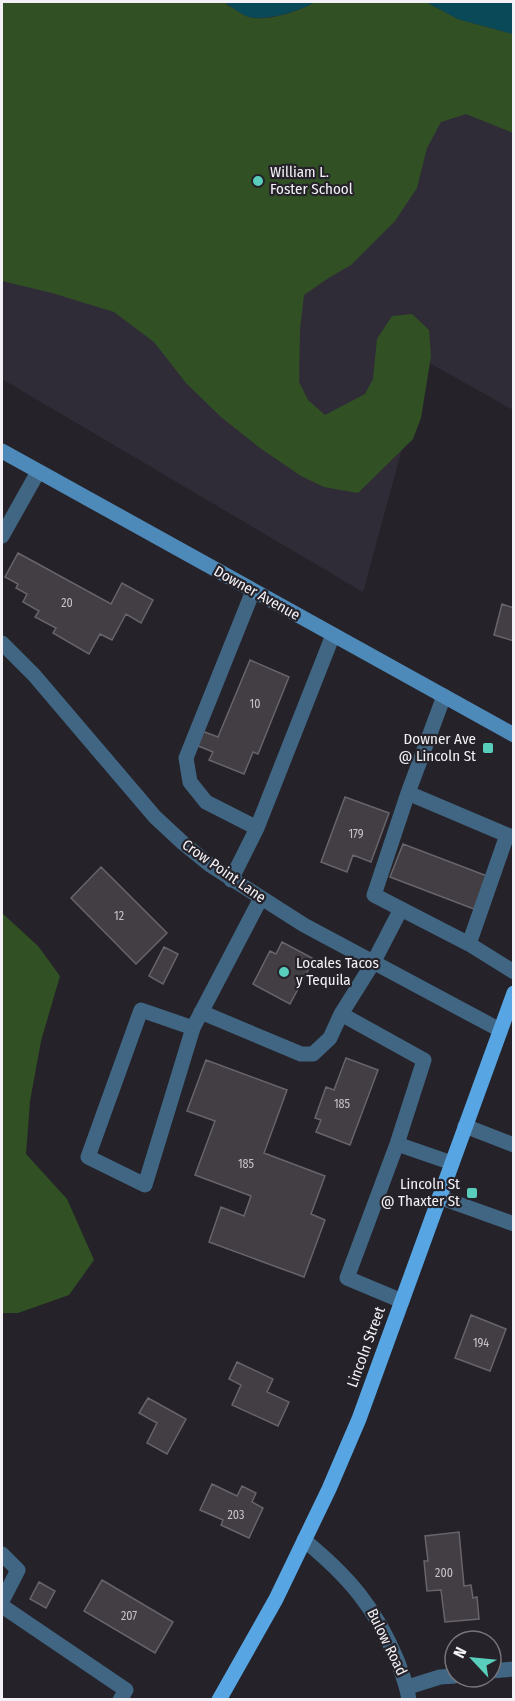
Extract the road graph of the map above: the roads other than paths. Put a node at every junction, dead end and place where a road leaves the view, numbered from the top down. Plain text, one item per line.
1 (2, 451) edge
2 (38, 472) junction
3 (2, 536) edge
4 (253, 591) junction
5 (333, 636) junction
6 (2, 643) edge
7 (444, 696) junction
8 (513, 735) edge
9 (408, 793) junction
10 (258, 828) junction
11 (510, 836) edge
12 (231, 880) junction
13 (261, 898) junction
14 (401, 909) junction
15 (469, 944) junction
16 (373, 963) junction
17 (513, 972) edge
18 (513, 993) edge
19 (201, 1012) junction
20 (341, 1014) junction
21 (193, 1028) junction
22 (500, 1030) junction
23 (465, 1126) junction
24 (398, 1144) junction
25 (513, 1145) edge
26 (452, 1163) junction
27 (439, 1197) junction
28 (513, 1224) edge
29 (402, 1300) junction
30 (304, 1540) junction
31 (2, 1554) edge
32 (2, 1601) edge
33 (2, 1606) edge
34 (443, 1677) edge
35 (408, 1693) edge
36 (120, 1700) edge
37 (219, 1700) edge

1 - 2 street, Downer Avenue
2 - 3 street
2 - 4 street, Downer Avenue
4 - 5 street, Downer Avenue
4 - 10 street
5 - 7 street, Downer Avenue
5 - 10 street
6 - 12 street, Crow Point Lane
7 - 8 street, Downer Avenue
7 - 9 street
9 - 11 street
9 - 14 street
10 - 12 street
11 - 15 street
12 - 13 street, Crow Point Lane
13 - 16 street, Crow Point Lane
13 - 19 street
14 - 15 street
14 - 16 street
15 - 17 street
16 - 20 street
16 - 22 street, Crow Point Lane
18 - 22 main road, Lincoln Street
19 - 20 street
19 - 21 street
20 - 24 street
21 - 21 street
22 - 23 main road, Lincoln Street
23 - 25 street
23 - 26 main road, Lincoln Street
24 - 26 street
24 - 29 street
26 - 27 main road, Lincoln Street
27 - 28 street
27 - 29 main road, Lincoln Street
29 - 30 main road, Lincoln Street
30 - 35 street, Bulow Road
30 - 37 main road, Lincoln Street
31 - 32 street
33 - 36 street
34 - 35 street

